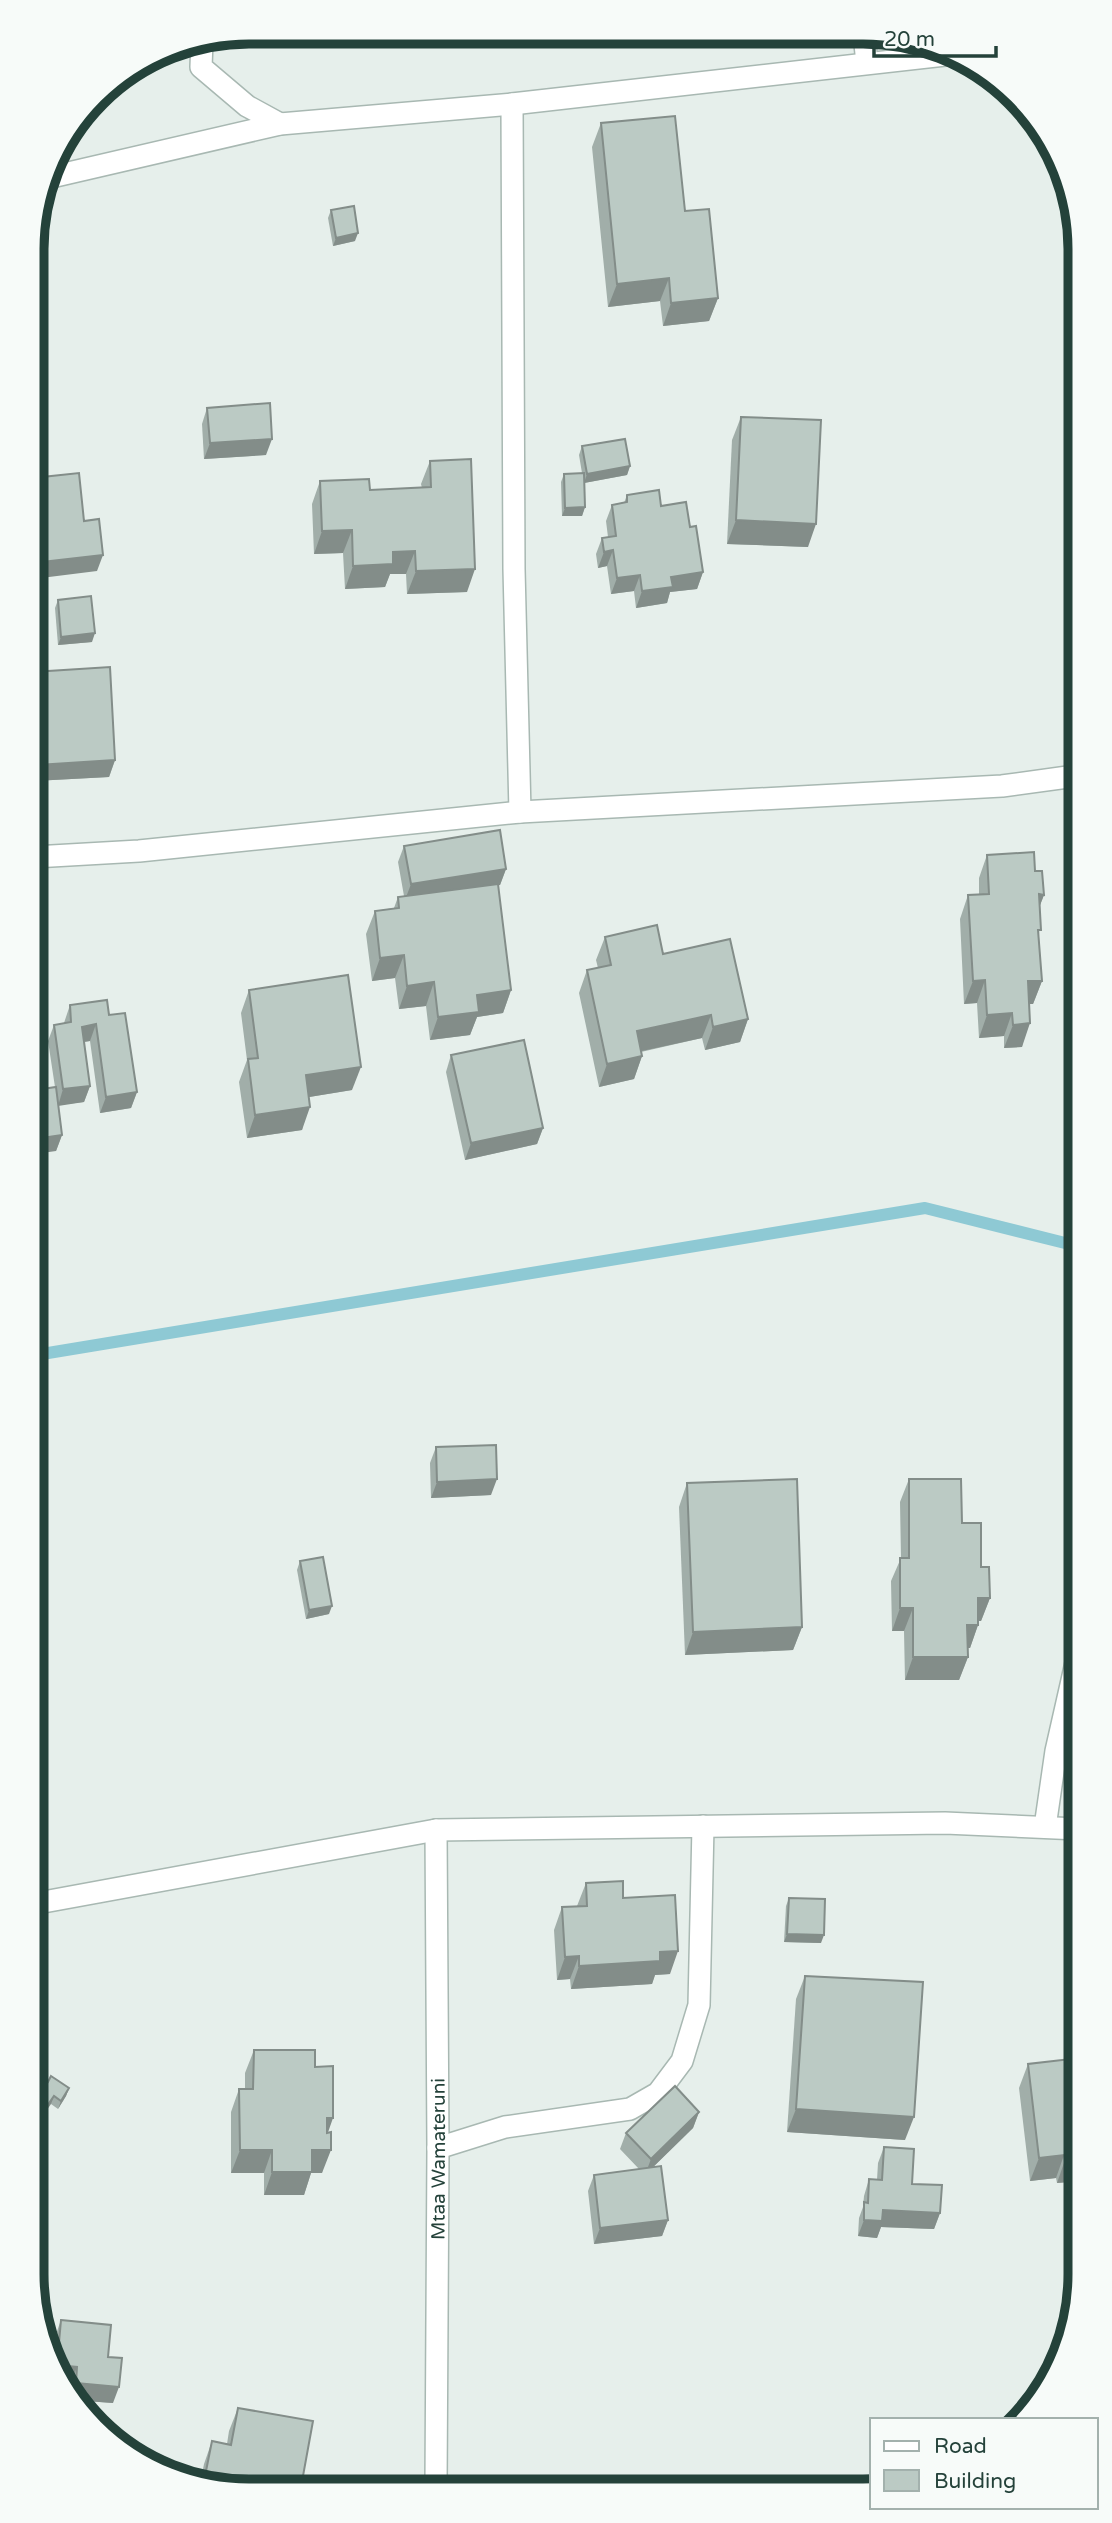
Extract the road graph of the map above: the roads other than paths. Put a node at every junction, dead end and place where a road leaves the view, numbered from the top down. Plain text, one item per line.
1 (865, 44) edge
2 (201, 50) edge
3 (933, 56) edge
4 (867, 64) junction
5 (512, 104) junction
6 (279, 124) junction
7 (58, 175) edge
8 (1068, 777) edge
9 (520, 812) junction
10 (44, 856) edge
11 (1068, 1698) edge
12 (703, 1826) junction
13 (1045, 1827) junction
14 (1068, 1828) edge
15 (436, 1830) junction
16 (44, 1902) edge
17 (438, 2148) junction
18 (436, 2479) edge

1 - 4 street
2 - 6 street
3 - 4 street
4 - 5 street
5 - 6 street
5 - 9 street
6 - 7 street
8 - 9 street
9 - 10 street
11 - 13 street
12 - 13 street
12 - 15 street
12 - 17 street
13 - 14 street
15 - 16 street
15 - 17 street, Mtaa Wamateruni
17 - 18 street, Mtaa Wamateruni

